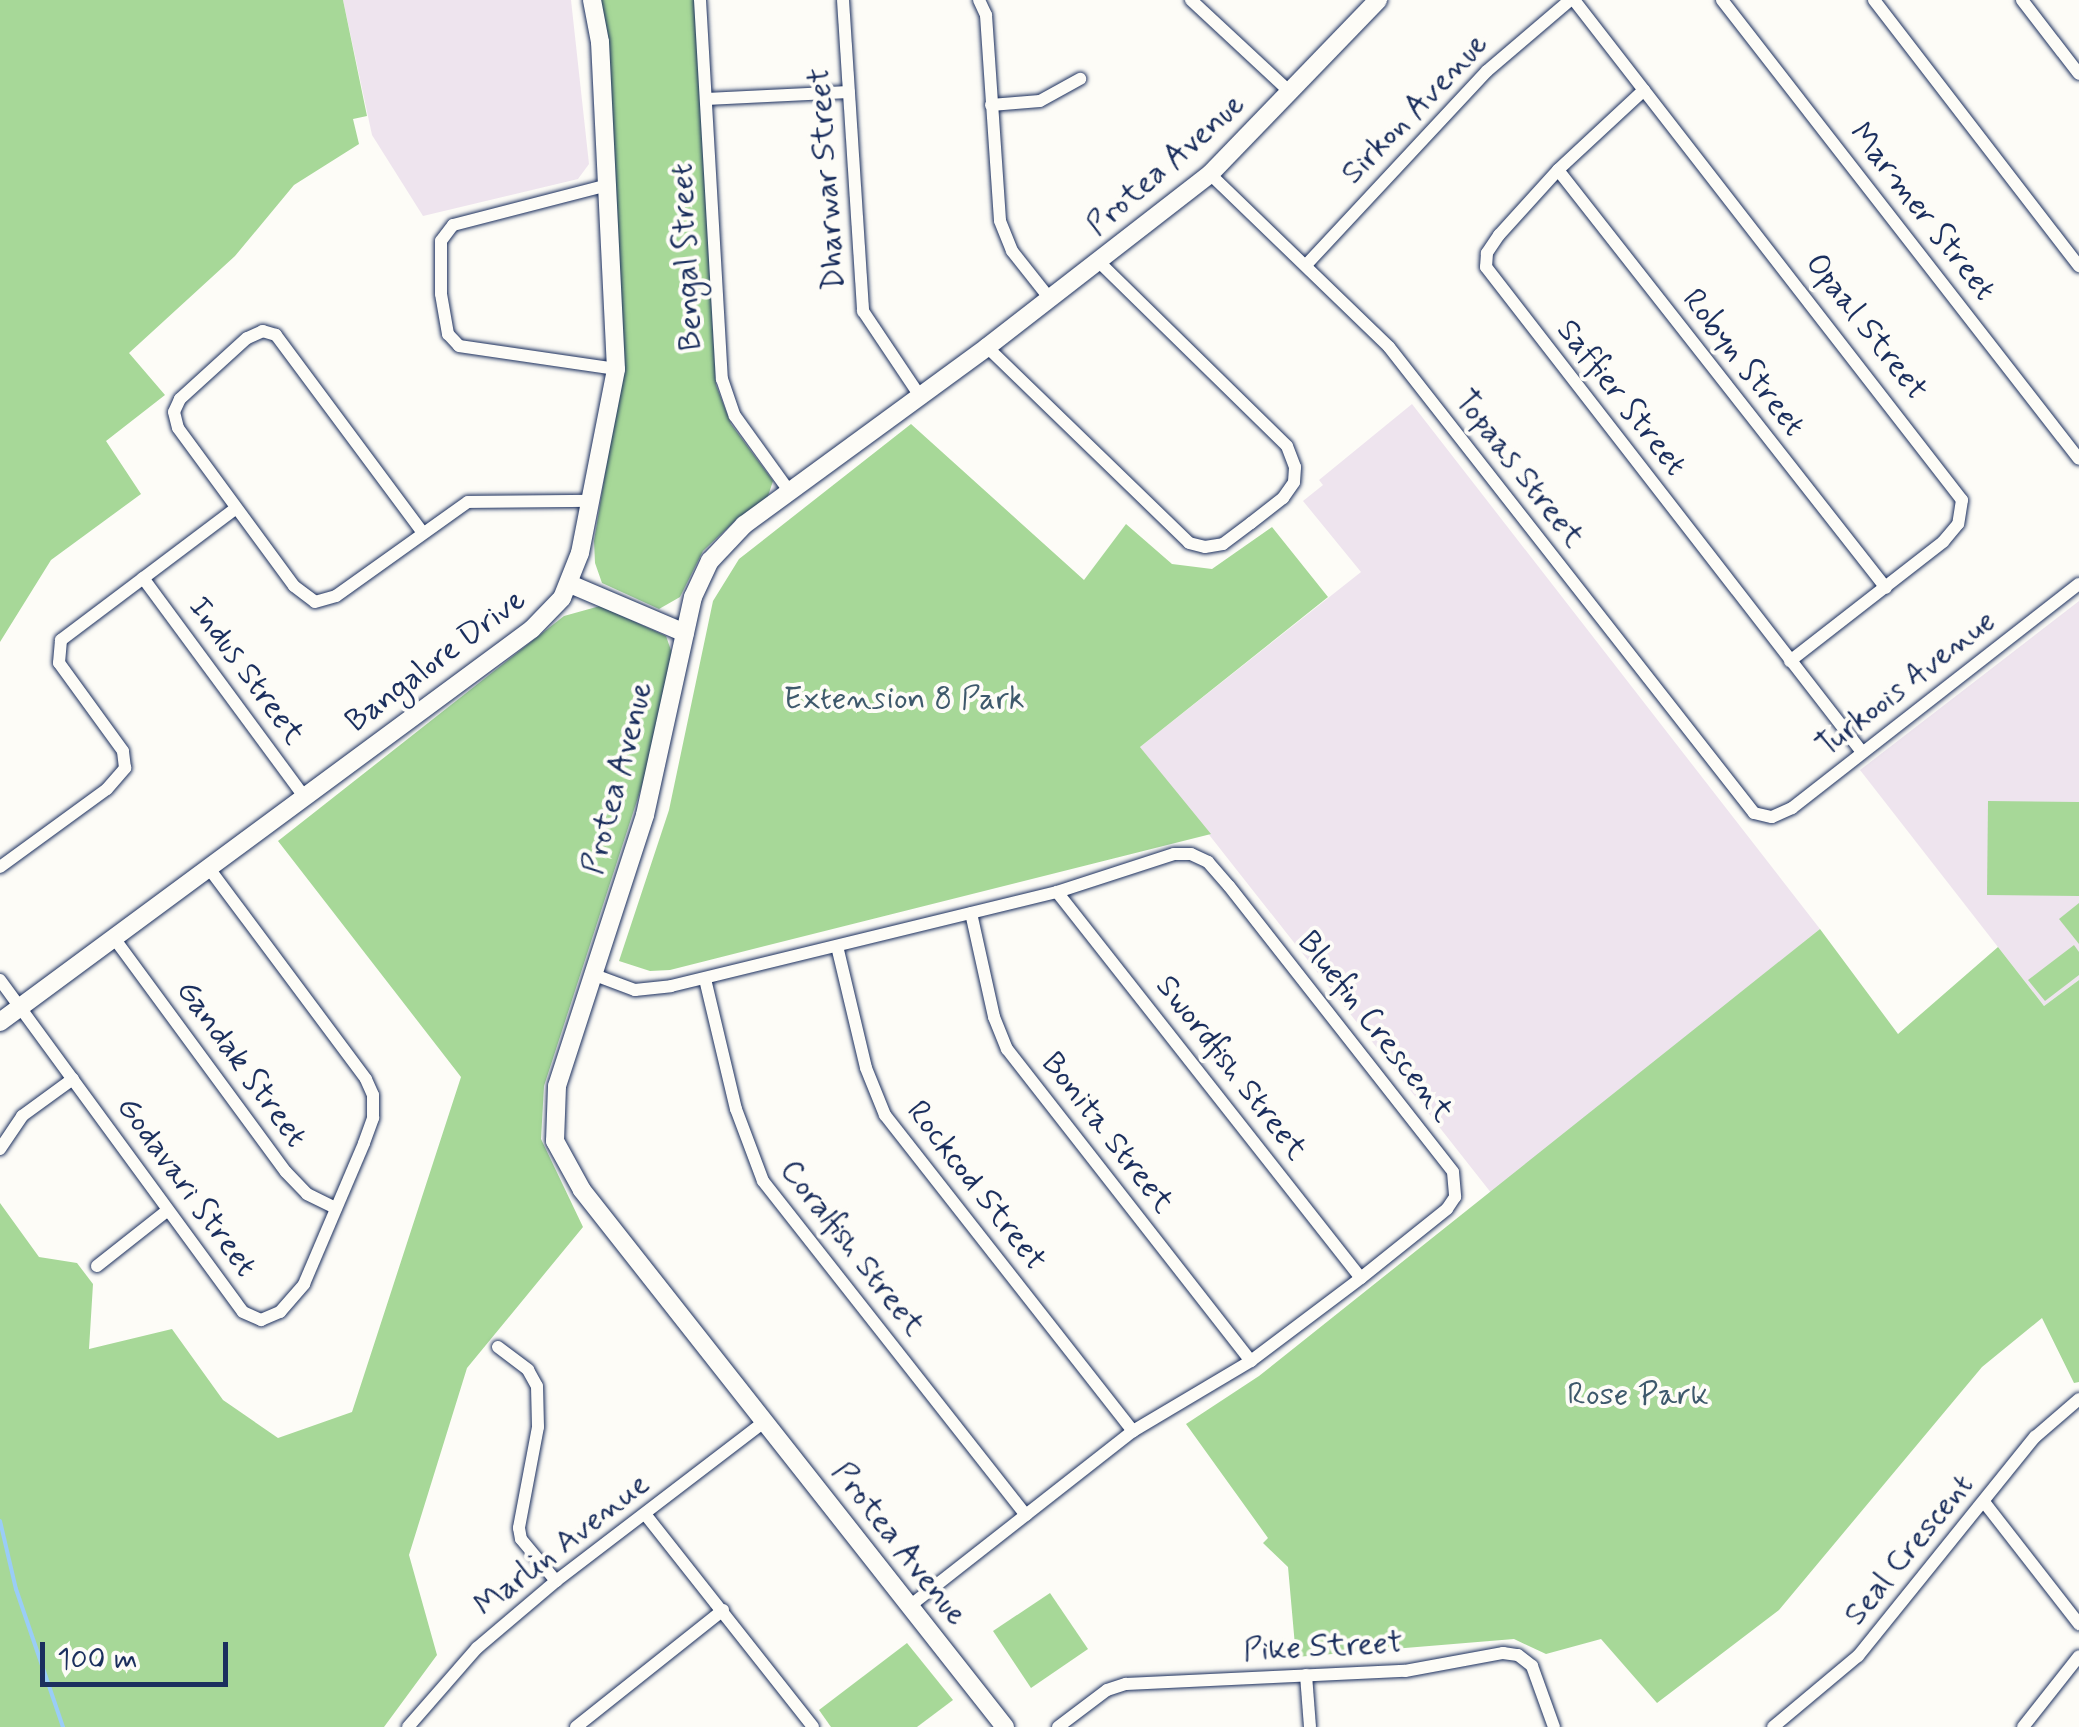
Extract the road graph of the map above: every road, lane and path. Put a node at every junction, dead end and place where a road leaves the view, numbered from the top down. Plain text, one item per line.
1 (592, 0) edge
2 (700, 0) edge
3 (843, 0) edge
4 (979, 0) edge
5 (1191, 0) edge
6 (1378, 0) edge
7 (1572, 0) edge
8 (1722, 0) edge
9 (1874, 0) edge
10 (2022, 0) edge
11 (2079, 74) edge
12 (1080, 80) dead end
13 (1644, 90) junction
14 (849, 92) junction
15 (1291, 93) junction
16 (706, 99) junction
17 (991, 105) junction
18 (1558, 170) junction
19 (1210, 174) junction
20 (608, 185) junction
21 (1100, 262) junction
22 (1307, 264) junction
23 (2079, 266) edge
24 (1050, 299) junction
25 (987, 347) junction
26 (616, 369) junction
27 (920, 396) junction
28 (2079, 459) edge
29 (789, 490) junction
30 (591, 502) junction
31 (236, 508) junction
32 (423, 533) junction
33 (142, 578) junction
34 (570, 584) junction
35 (2079, 584) edge
36 (1886, 588) junction
37 (685, 634) junction
38 (1790, 661) junction
39 (1862, 752) junction
40 (305, 798) junction
41 (1762, 817) joint
42 (0, 867) edge
43 (209, 868) junction
44 (1058, 892) junction
45 (971, 913) junction
46 (114, 938) junction
47 (837, 946) junction
48 (592, 974) junction
49 (705, 979) junction
50 (0, 980) edge
51 (20, 1008) junction
52 (0, 1022) edge
53 (73, 1079) junction
54 (0, 1150) edge
55 (336, 1208) junction
56 (168, 1210) junction
57 (97, 1266) dead end
58 (1361, 1278) junction
59 (498, 1347) dead end
60 (1252, 1361) junction
61 (2079, 1399) edge
62 (764, 1422) junction
63 (1133, 1431) junction
64 (1984, 1502) junction
65 (645, 1514) junction
66 (1026, 1516) junction
67 (556, 1581) junction
68 (910, 1606) junction
69 (723, 1610) junction
70 (2079, 1624) edge
71 (2079, 1656) edge
72 (1306, 1675) junction
73 (806, 1724) edge
74 (408, 1727) edge
75 (576, 1727) edge
76 (1005, 1727) edge
77 (1058, 1727) edge
78 (1310, 1727) edge
79 (1554, 1727) edge
80 (1773, 1727) edge
81 (2024, 1727) edge

1 - 20 street, Bangalore Drive
2 - 16 street, Bengal Street
3 - 14 street, Dharwar Street
4 - 17 street
5 - 15 street
6 - 15 street, Protea Avenue
7 - 13 street, Opaal Street
7 - 22 street, Sirkon Avenue
8 - 28 street, Marmer Street
9 - 23 street
10 - 11 street
12 - 17 street
13 - 18 street, Saffier Street
13 - 36 street, Opaal Street
14 - 16 street
14 - 27 street, Dharwar Street
15 - 19 street, Protea Avenue
16 - 29 street, Bengal Street
17 - 24 street
18 - 36 street, Robyn Street
18 - 38 street, Saffier Street
19 - 21 street, Protea Avenue
19 - 22 street, Topaas Street
20 - 26 street, Bangalore Drive
20 - 26 street
21 - 24 street, Protea Avenue
21 - 25 street
22 - 41 street, Topaas Street
24 - 25 street, Protea Avenue
25 - 27 street, Protea Avenue
26 - 30 street, Bangalore Drive
27 - 29 street, Protea Avenue
29 - 37 street, Protea Avenue
30 - 32 street
30 - 34 street, Bangalore Drive
31 - 32 street
31 - 32 street
31 - 33 street
33 - 40 street, Indus Street
33 - 42 street
34 - 37 street
34 - 40 street, Bangalore Drive
35 - 39 street, Turkoois Avenue
36 - 38 street, Opaal Street
37 - 48 street, Protea Avenue
38 - 39 street, Saffier Street
39 - 41 street, Turkoois Avenue
40 - 43 street, Bangalore Drive
43 - 46 street, Bangalore Drive
43 - 55 street, Godavari Street
44 - 45 street, Bluefin Crescent
44 - 58 street, Swordfish Street
44 - 58 street, Bluefin Crescent
45 - 47 street, Bluefin Crescent
45 - 60 street, Bonita Street
46 - 51 street, Bangalore Drive
46 - 55 street, Gandak Street
47 - 49 street, Bluefin Crescent
47 - 63 street, Rockcod Street
48 - 49 street, Bluefin Crescent
48 - 62 street, Protea Avenue
49 - 66 street, Coralfish Street
50 - 51 street, Godavari Street
51 - 52 street, Bangalore Drive
51 - 53 street, Godavari Street
53 - 54 street
53 - 56 street, Godavari Street
55 - 56 street, Godavari Street
56 - 57 street
58 - 60 street, Bluefin Crescent
59 - 67 street
60 - 63 street, Bluefin Crescent
61 - 64 street, Seal Crescent
62 - 65 street, Marlin Avenue
62 - 68 street, Protea Avenue
63 - 66 street, Bluefin Crescent
64 - 70 street
64 - 80 street, Seal Crescent
65 - 67 street, Marlin Avenue
65 - 69 street
66 - 68 street, Bluefin Crescent
67 - 74 street, Marlin Avenue
68 - 76 street, Protea Avenue
69 - 73 street
69 - 75 street
71 - 81 street
72 - 77 street, Pike Street
72 - 78 street
72 - 79 street, Pike Street

